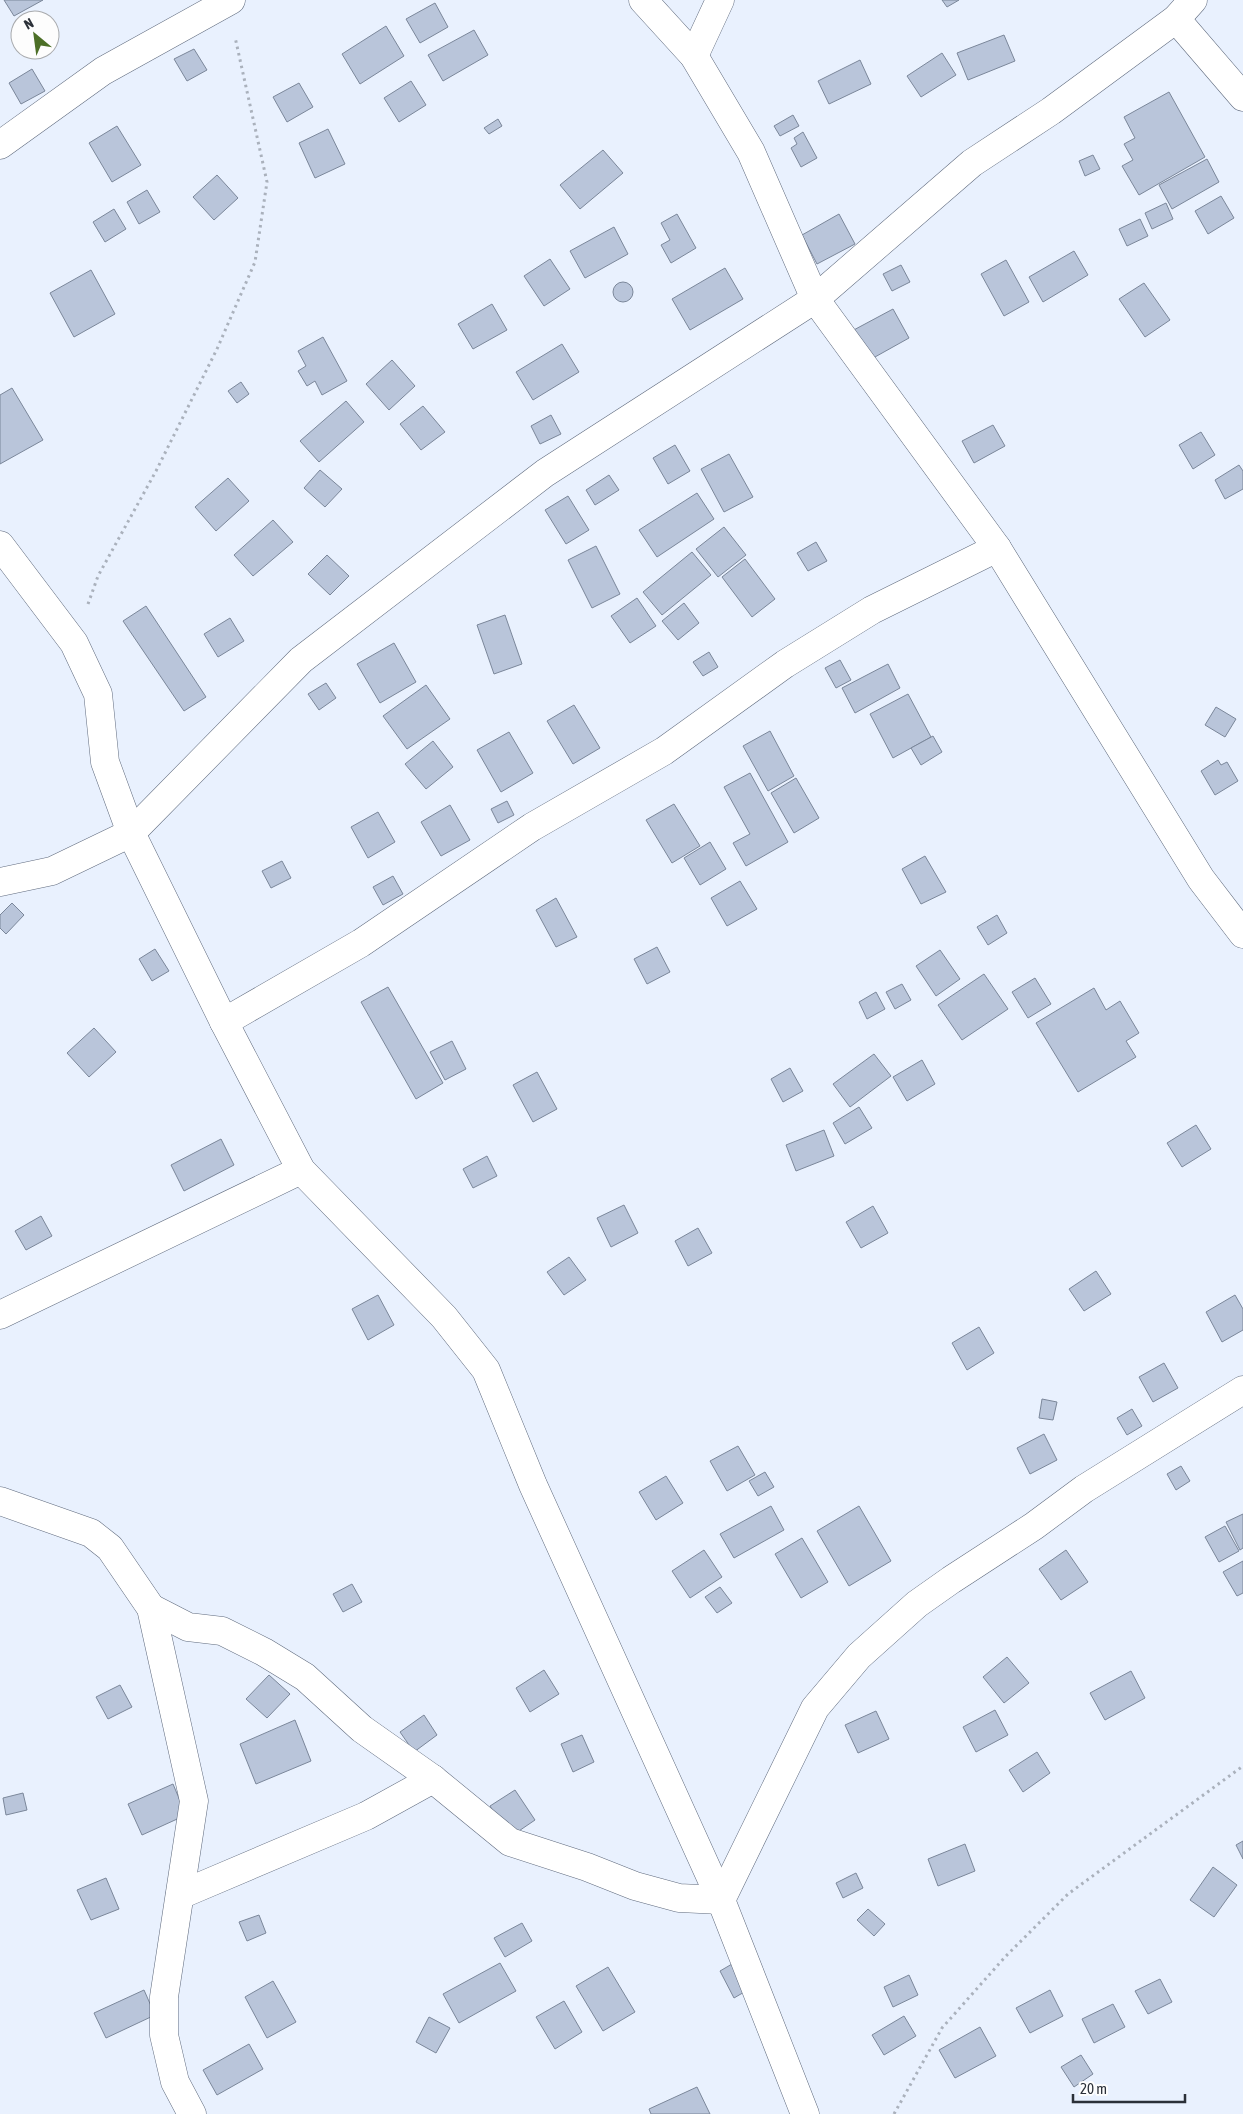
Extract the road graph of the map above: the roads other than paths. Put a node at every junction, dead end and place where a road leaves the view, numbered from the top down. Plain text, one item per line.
1 (643, 0) edge
2 (720, 0) edge
3 (230, 1) edge
4 (1184, 10) edge
5 (694, 56) junction
6 (1243, 97) edge
7 (0, 144) edge
8 (815, 299) junction
9 (0, 545) edge
10 (997, 548) junction
11 (131, 833) junction
12 (0, 882) edge
13 (1243, 934) edge
14 (224, 1022) junction
15 (301, 1170) junction
16 (0, 1315) edge
17 (1243, 1390) edge
18 (0, 1501) edge
19 (151, 1608) junction
20 (433, 1779) junction
21 (180, 1895) junction
22 (721, 1900) junction
23 (192, 2114) edge
24 (805, 2114) edge

1 - 5 street
2 - 5 street
3 - 7 street
4 - 6 street
4 - 8 street
5 - 8 street
8 - 10 street
8 - 11 street
9 - 11 street
10 - 13 street
10 - 14 street
11 - 12 street
11 - 14 street
14 - 15 street
15 - 16 street
15 - 22 street
17 - 22 street
18 - 19 street
19 - 20 street
19 - 21 street
20 - 21 street
20 - 22 street
21 - 23 street
22 - 24 street

